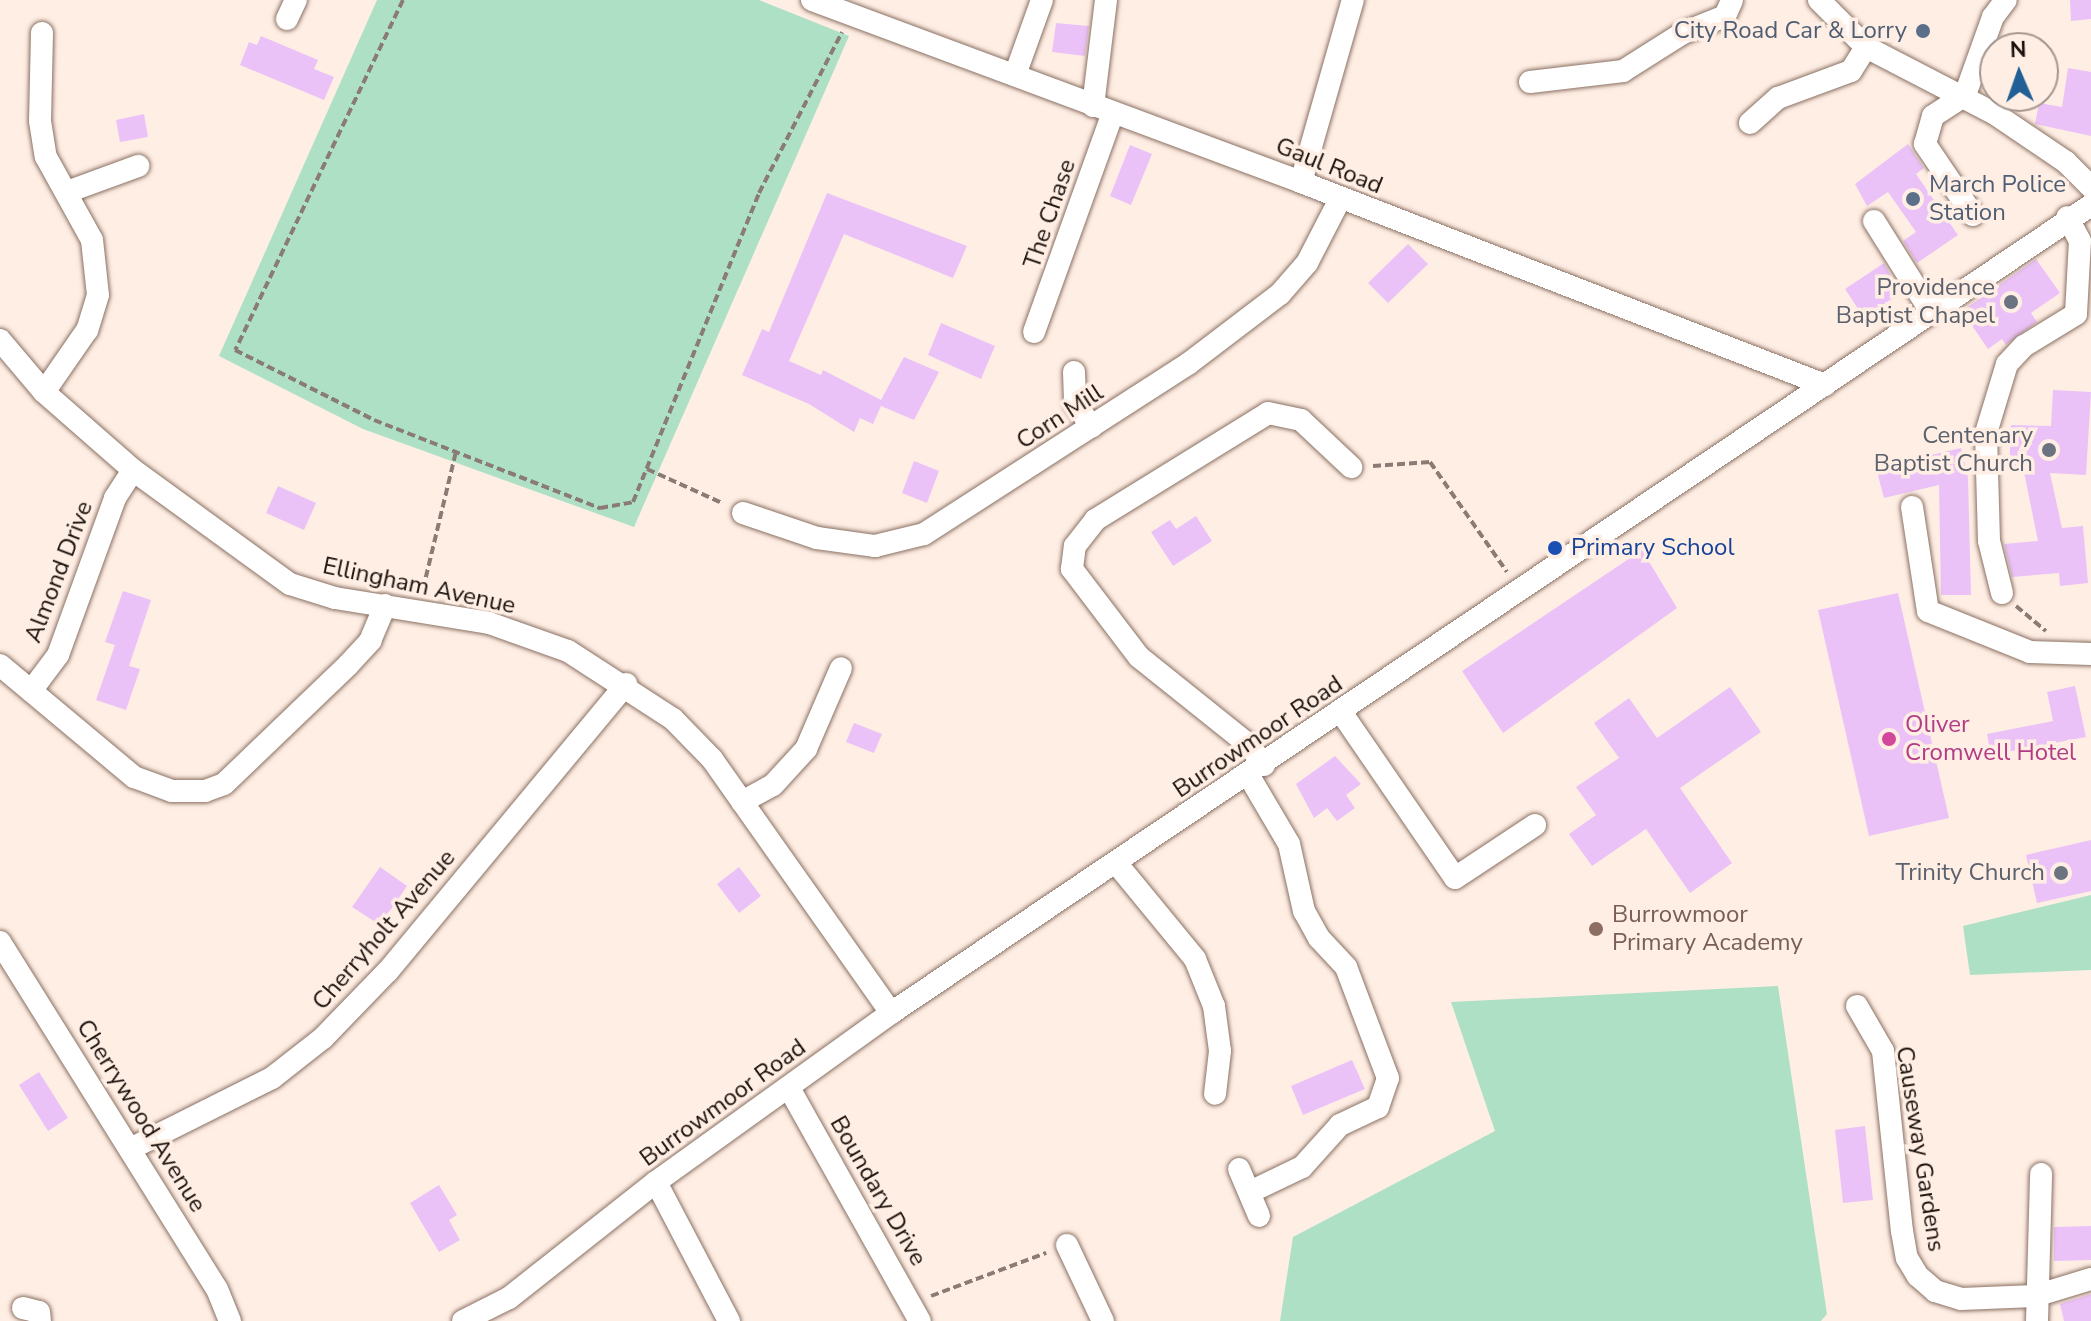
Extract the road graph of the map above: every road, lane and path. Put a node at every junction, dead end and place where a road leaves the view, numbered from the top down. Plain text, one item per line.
1 (403, 0) edge
2 (812, 0) edge
3 (1042, 0) edge
4 (1106, 0) edge
5 (1353, 0) edge
6 (1732, 0) edge
7 (1819, 0) edge
8 (2006, 0) edge
9 (850, 16) junction
10 (42, 33) dead end
11 (1866, 47) junction
12 (1015, 75) junction
13 (1530, 82) dead end
14 (1965, 95) junction
15 (1103, 110) junction
16 (1750, 123) dead end
17 (138, 166) dead end
18 (1301, 182) junction
19 (2091, 187) edge
20 (67, 192) junction
21 (1340, 199) junction
22 (2091, 205) edge
23 (1973, 215) dead end
24 (2067, 217) junction
25 (1874, 221) dead end
26 (1931, 312) junction
27 (1034, 332) dead end
28 (0, 340) edge
29 (1074, 372) dead end
30 (1825, 385) junction
31 (44, 392) junction
32 (1092, 427) junction
33 (456, 452) junction
34 (1351, 467) joint
35 (646, 469) junction
36 (133, 470) junction
37 (1912, 507) dead end
38 (743, 513) joint
39 (1518, 588) junction
40 (2002, 593) joint
41 (385, 605) junction
42 (419, 608) junction
43 (2059, 636) dead end
44 (2091, 654) edge
45 (0, 665) edge
46 (841, 668) dead end
47 (626, 684) junction
48 (31, 691) junction
49 (1341, 712) junction
50 (1256, 771) junction
51 (742, 802) junction
52 (1535, 825) dead end
53 (1117, 864) junction
54 (0, 942) edge
55 (1857, 1006) dead end
56 (891, 1013) junction
57 (789, 1088) junction
58 (1215, 1094) dead end
59 (130, 1149) junction
60 (1239, 1169) dead end
61 (2041, 1174) dead end
62 (656, 1182) junction
63 (1250, 1192) junction
64 (1259, 1216) dead end
65 (1067, 1245) joint
66 (2091, 1279) edge
67 (2035, 1296) junction
68 (916, 1312) edge
69 (492, 1314) edge
70 (230, 1321) edge
71 (463, 1321) edge
72 (729, 1321) edge
73 (1103, 1321) edge
74 (2037, 1321) edge

1 - 33 path
2 - 9 street, Gaul Road
3 - 12 street
4 - 15 street, The Chase
5 - 18 street
6 - 13 street
7 - 11 street
8 - 14 street
9 - 12 street, Gaul Road
9 - 35 path
10 - 20 street
11 - 14 street
11 - 16 street
12 - 15 street, Gaul Road
14 - 19 street
14 - 23 street
15 - 18 street, Gaul Road
15 - 27 street, The Chase
17 - 20 street
18 - 21 street, Gaul Road
20 - 31 street
21 - 30 street, Gaul Road
21 - 32 street, Corn Mill
22 - 24 street, Burrowmoor Road
24 - 26 street, Burrowmoor Road
24 - 40 street
25 - 26 street
26 - 30 street, Burrowmoor Road
28 - 31 street, Ellingham Avenue
29 - 32 street
30 - 39 street, Burrowmoor Road
31 - 36 street, Ellingham Avenue
32 - 38 street, Corn Mill
33 - 35 path
33 - 42 path
34 - 39 path
34 - 50 street
35 - 38 path
36 - 41 street, Ellingham Avenue
36 - 48 street, Almond Drive
37 - 44 street
39 - 49 street, Burrowmoor Road
40 - 43 path
41 - 42 street, Ellingham Avenue
41 - 48 street
42 - 47 street, Ellingham Avenue
45 - 48 street
46 - 51 street
47 - 51 street, Ellingham Avenue
47 - 59 street, Cherryholt Avenue
49 - 50 street, Burrowmoor Road
49 - 52 street
50 - 53 street, Burrowmoor Road
50 - 63 street
51 - 56 street, Ellingham Avenue
53 - 56 street, Burrowmoor Road
53 - 58 street
54 - 59 street, Cherrywood Avenue
55 - 67 street, Causeway Gardens
56 - 57 street, Burrowmoor Road
57 - 62 street, Burrowmoor Road
57 - 68 street, Boundary Drive
59 - 70 street, Cherrywood Avenue
60 - 63 street
61 - 67 street
62 - 69 street, Burrowmoor Road
62 - 72 street
63 - 64 street
65 - 68 path
65 - 73 street
66 - 67 street, Causeway Gardens
67 - 74 street
69 - 71 street, Burrowmoor Road

